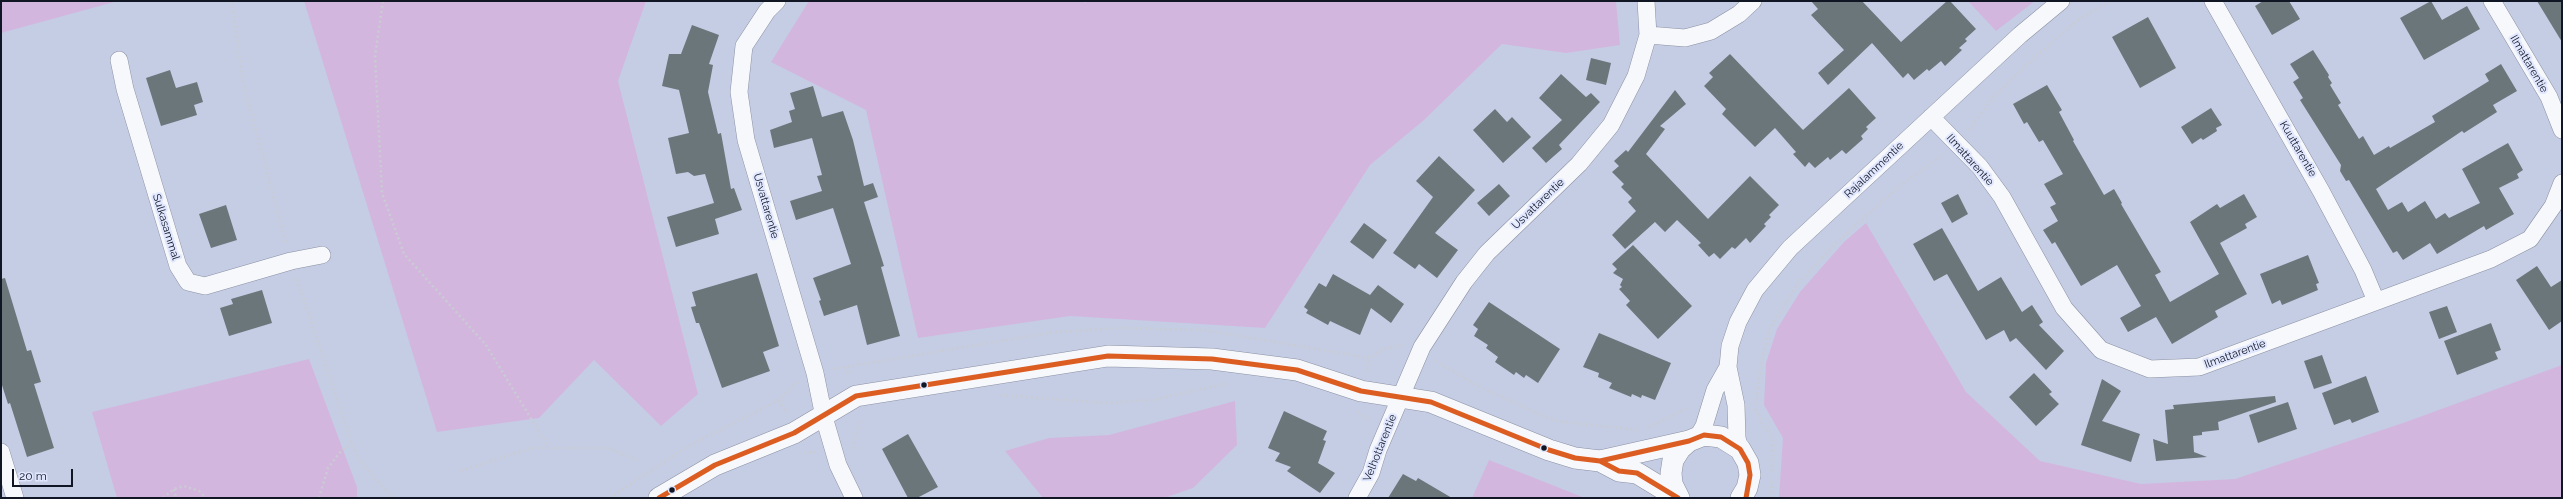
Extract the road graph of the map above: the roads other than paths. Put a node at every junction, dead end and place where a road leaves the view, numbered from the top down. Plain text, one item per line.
1 (777, 1) edge
2 (1646, 1) edge
3 (1753, 1) edge
4 (2061, 1) edge
5 (2213, 1) edge
6 (2492, 1) edge
7 (1648, 35) junction
8 (119, 60) dead end
9 (1931, 117) junction
10 (2562, 130) edge
11 (2562, 183) edge
12 (322, 255) dead end
13 (2376, 301) junction
14 (1728, 367) junction
15 (1400, 396) junction
16 (824, 417) junction
17 (1693, 439) junction
18 (1740, 449) junction
19 (1, 452) edge
20 (1600, 461) junction
21 (1745, 495) edge
22 (15, 498) edge
23 (658, 498) edge
24 (854, 498) edge
25 (1357, 498) edge
26 (1678, 498) edge

1 - 16 street, Usvattarentie
2 - 7 street, Usvattarentie
3 - 7 street
4 - 9 street, Rajalammentie
5 - 13 street, Kuuttarentie
6 - 10 street, Ilmattarentie
7 - 15 street, Usvattarentie
8 - 12 street, Sulkasammal
9 - 13 street, Ilmattarentie
9 - 14 street, Rajalammentie
11 - 13 street, Ilmattarentie
14 - 17 street, Rajalammentie
14 - 18 street, Rajalammentie
15 - 16 street
15 - 20 street
15 - 25 street, Velhottarentie
16 - 23 street
16 - 24 street
17 - 18 street
17 - 20 street
17 - 26 street
18 - 21 street
19 - 22 street
20 - 26 street

